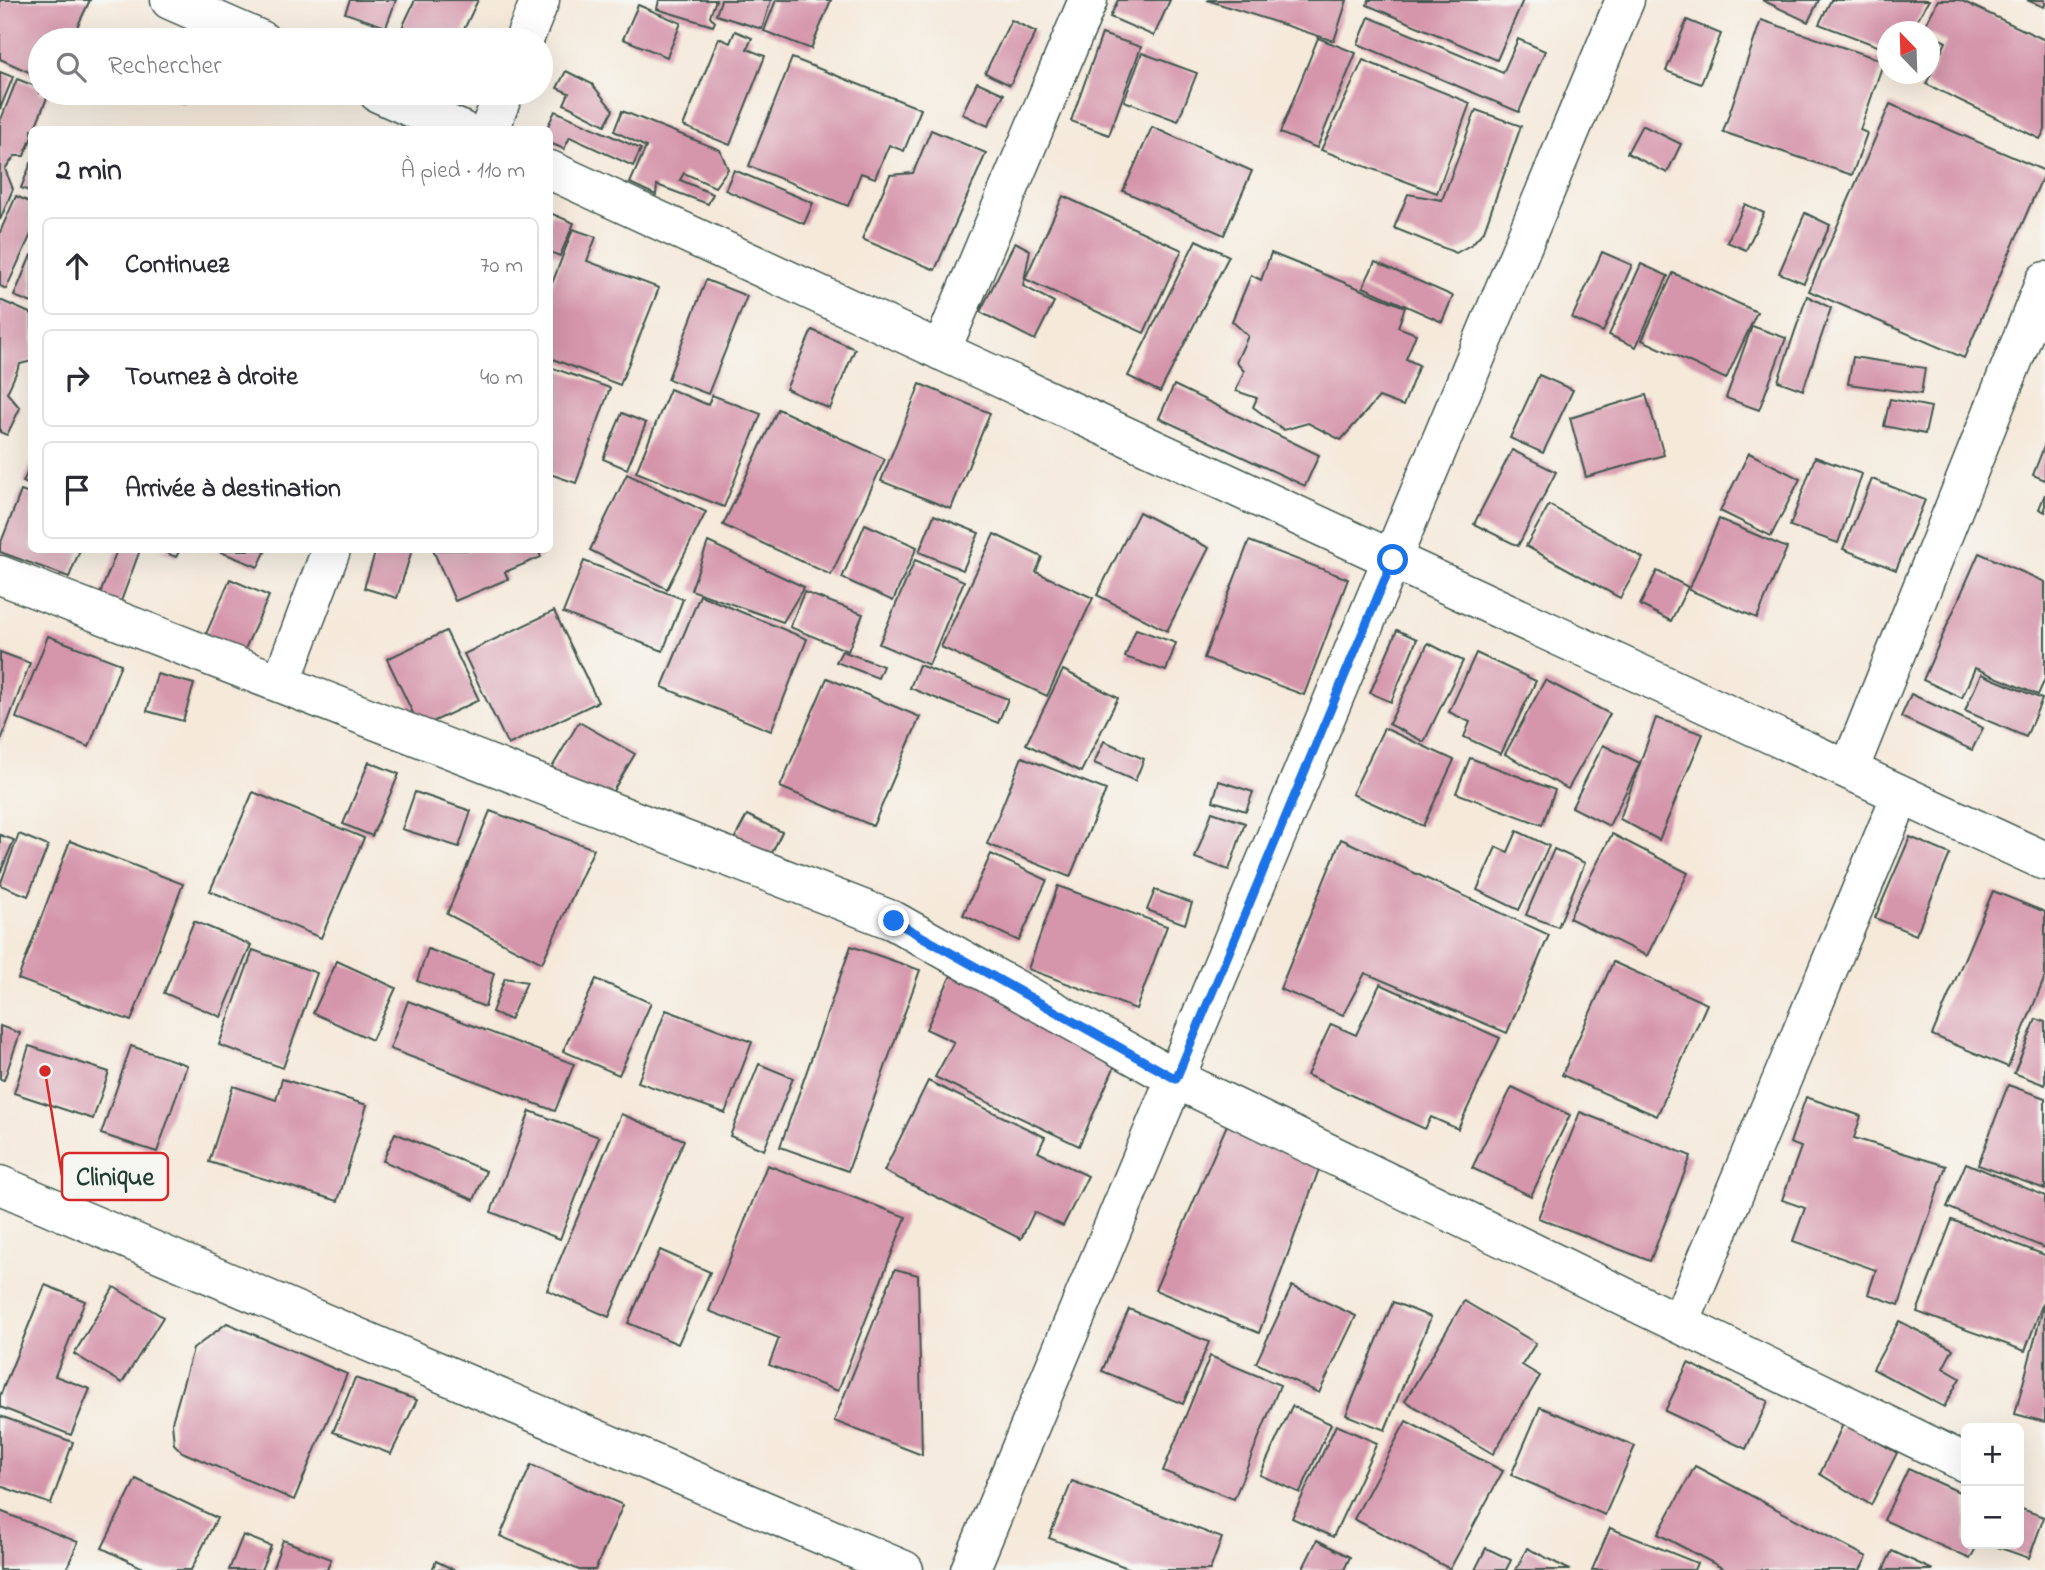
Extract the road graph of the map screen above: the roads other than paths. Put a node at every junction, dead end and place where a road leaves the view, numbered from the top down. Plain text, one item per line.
1 (170, 0) edge
2 (540, 0) edge
3 (1088, 0) edge
4 (1625, 0) edge
5 (234, 28) edge
6 (529, 28) edge
7 (405, 105) edge
8 (499, 105) edge
9 (452, 126) edge
10 (491, 126) edge
11 (553, 171) edge
12 (2045, 281) edge
13 (941, 351) junction
14 (330, 553) edge
15 (1393, 560) junction
16 (0, 575) edge
17 (281, 683) junction
18 (1849, 771) junction
19 (1902, 794) junction
20 (2045, 861) edge
21 (1176, 1079) junction
22 (0, 1185) edge
23 (1680, 1323) junction
24 (1961, 1461) edge
25 (904, 1570) edge
26 (970, 1570) edge

1 - 5 street
2 - 6 street
3 - 13 street
4 - 15 street
7 - 9 street
8 - 10 street
11 - 13 street
12 - 18 street
13 - 15 street
14 - 17 street
15 - 18 street
15 - 21 street
16 - 17 street
17 - 21 street
18 - 19 street
19 - 20 street
19 - 23 street
21 - 23 street
21 - 26 street
22 - 25 street
23 - 24 street

